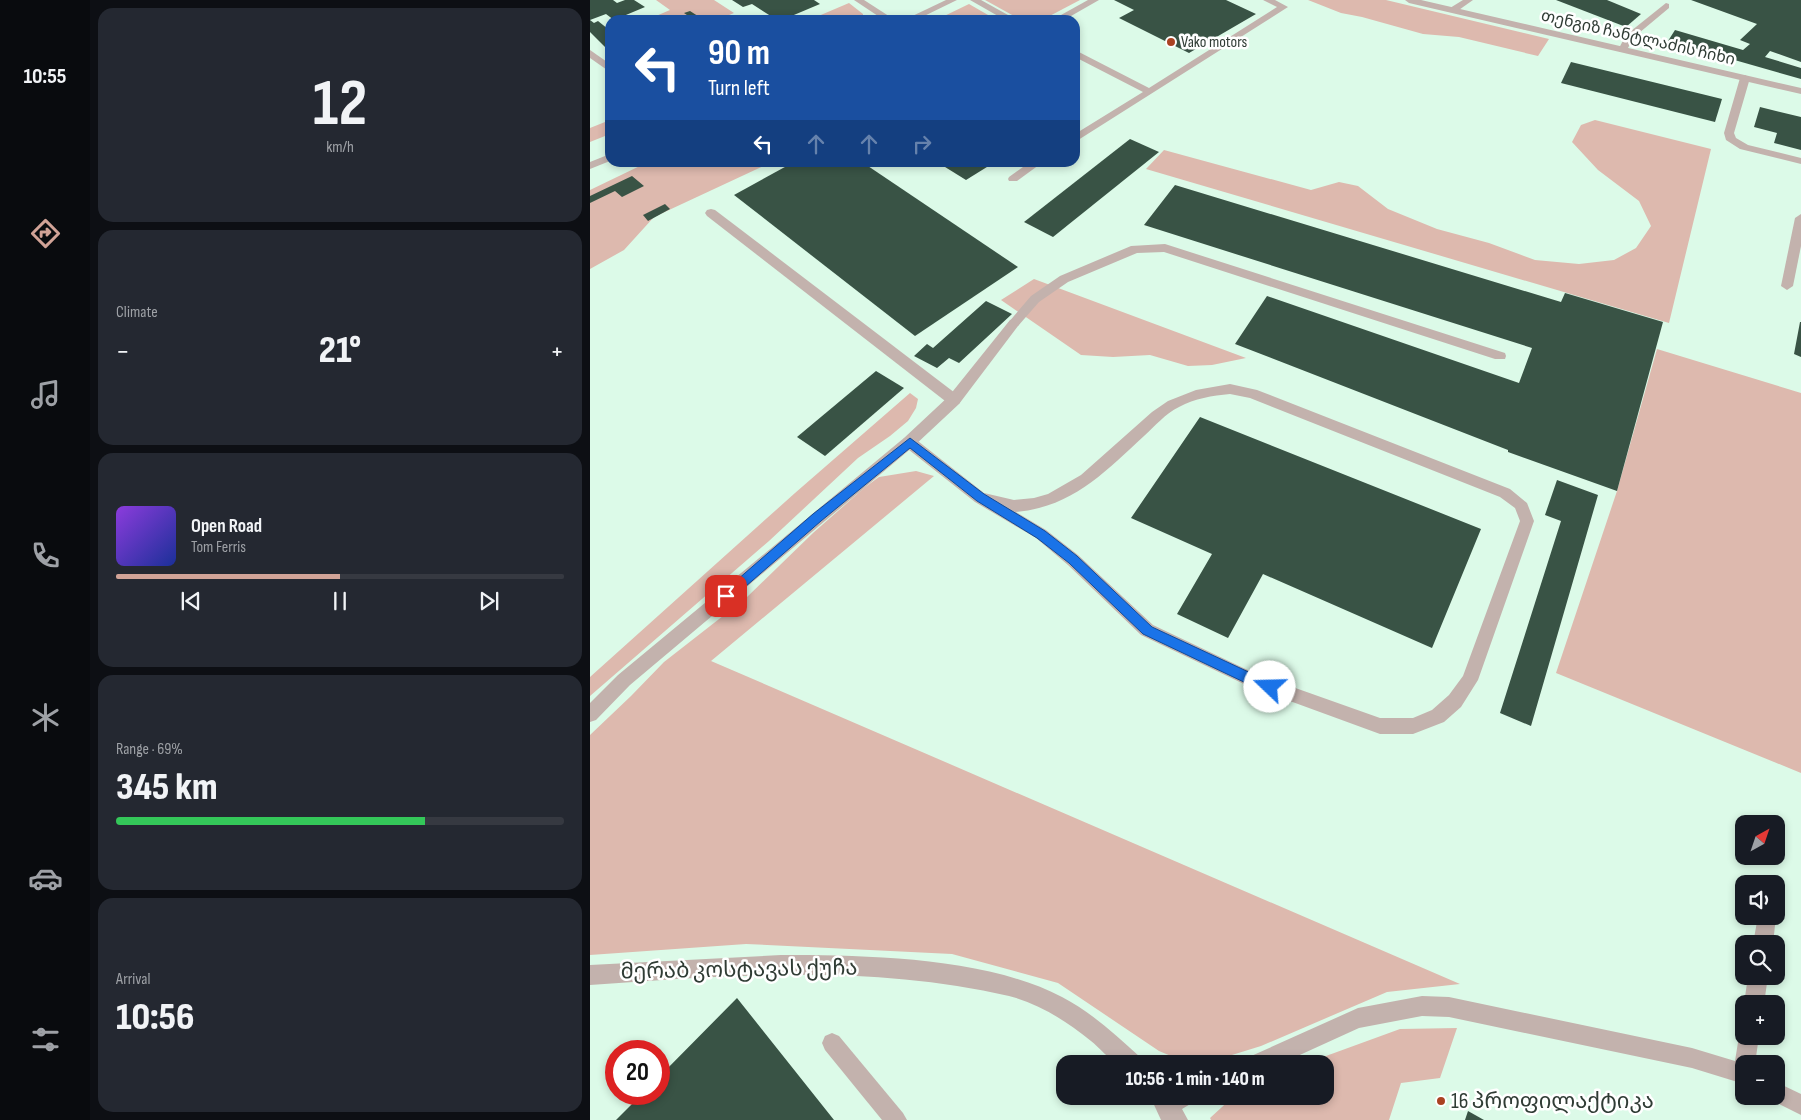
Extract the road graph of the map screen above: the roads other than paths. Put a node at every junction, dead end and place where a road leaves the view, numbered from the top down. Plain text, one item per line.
1 (858, 0) edge
2 (952, 0) edge
3 (974, 0) edge
4 (1095, 0) edge
5 (1267, 0) edge
6 (1409, 0) edge
7 (1469, 0) edge
8 (1666, 6) dead end
9 (1453, 10) junction
10 (882, 15) edge
11 (920, 15) edge
12 (1002, 15) edge
13 (1066, 15) edge
14 (1623, 50) junction
15 (590, 53) edge
16 (1080, 56) edge
17 (605, 65) edge
18 (1745, 78) junction
19 (1801, 91) edge
20 (1150, 92) junction
21 (1080, 136) edge
22 (605, 159) edge
23 (1801, 162) edge
24 (590, 166) edge
25 (1031, 167) edge
26 (1013, 179) dead end
27 (711, 213) dead end
28 (1801, 218) edge
29 (1787, 286) dead end
30 (1500, 356) dead end
31 (954, 400) junction
32 (910, 442) junction
33 (980, 498) junction
34 (590, 714) edge
35 (590, 975) edge
36 (832, 1043) dead end
37 (1123, 1055) edge
38 (1276, 1055) edge
39 (1735, 1071) edge
40 (1785, 1096) edge
41 (1801, 1104) edge
42 (896, 1120) edge

1 - 10 street
2 - 11 street
3 - 12 street
4 - 13 street
5 - 20 street
6 - 9 street, თენგიზ ჩანტლაძის ჩიხი
7 - 9 street
8 - 14 street
9 - 14 street, თენგიზ ჩანტლაძის ჩიხი
14 - 18 street, თენგიზ ჩანტლაძის ჩიხი
15 - 17 street
16 - 20 street
18 - 19 street, თენგიზ ჩანტლაძის ჩიხი
18 - 23 street
20 - 21 street
22 - 24 street
25 - 26 street
27 - 31 street
28 - 29 street
30 - 31 street
31 - 32 street
32 - 33 street
32 - 34 street
33 - 33 street
35 - 37 street, მერაბ კოსტავას ქუჩა
36 - 42 street
38 - 39 street
40 - 41 street

